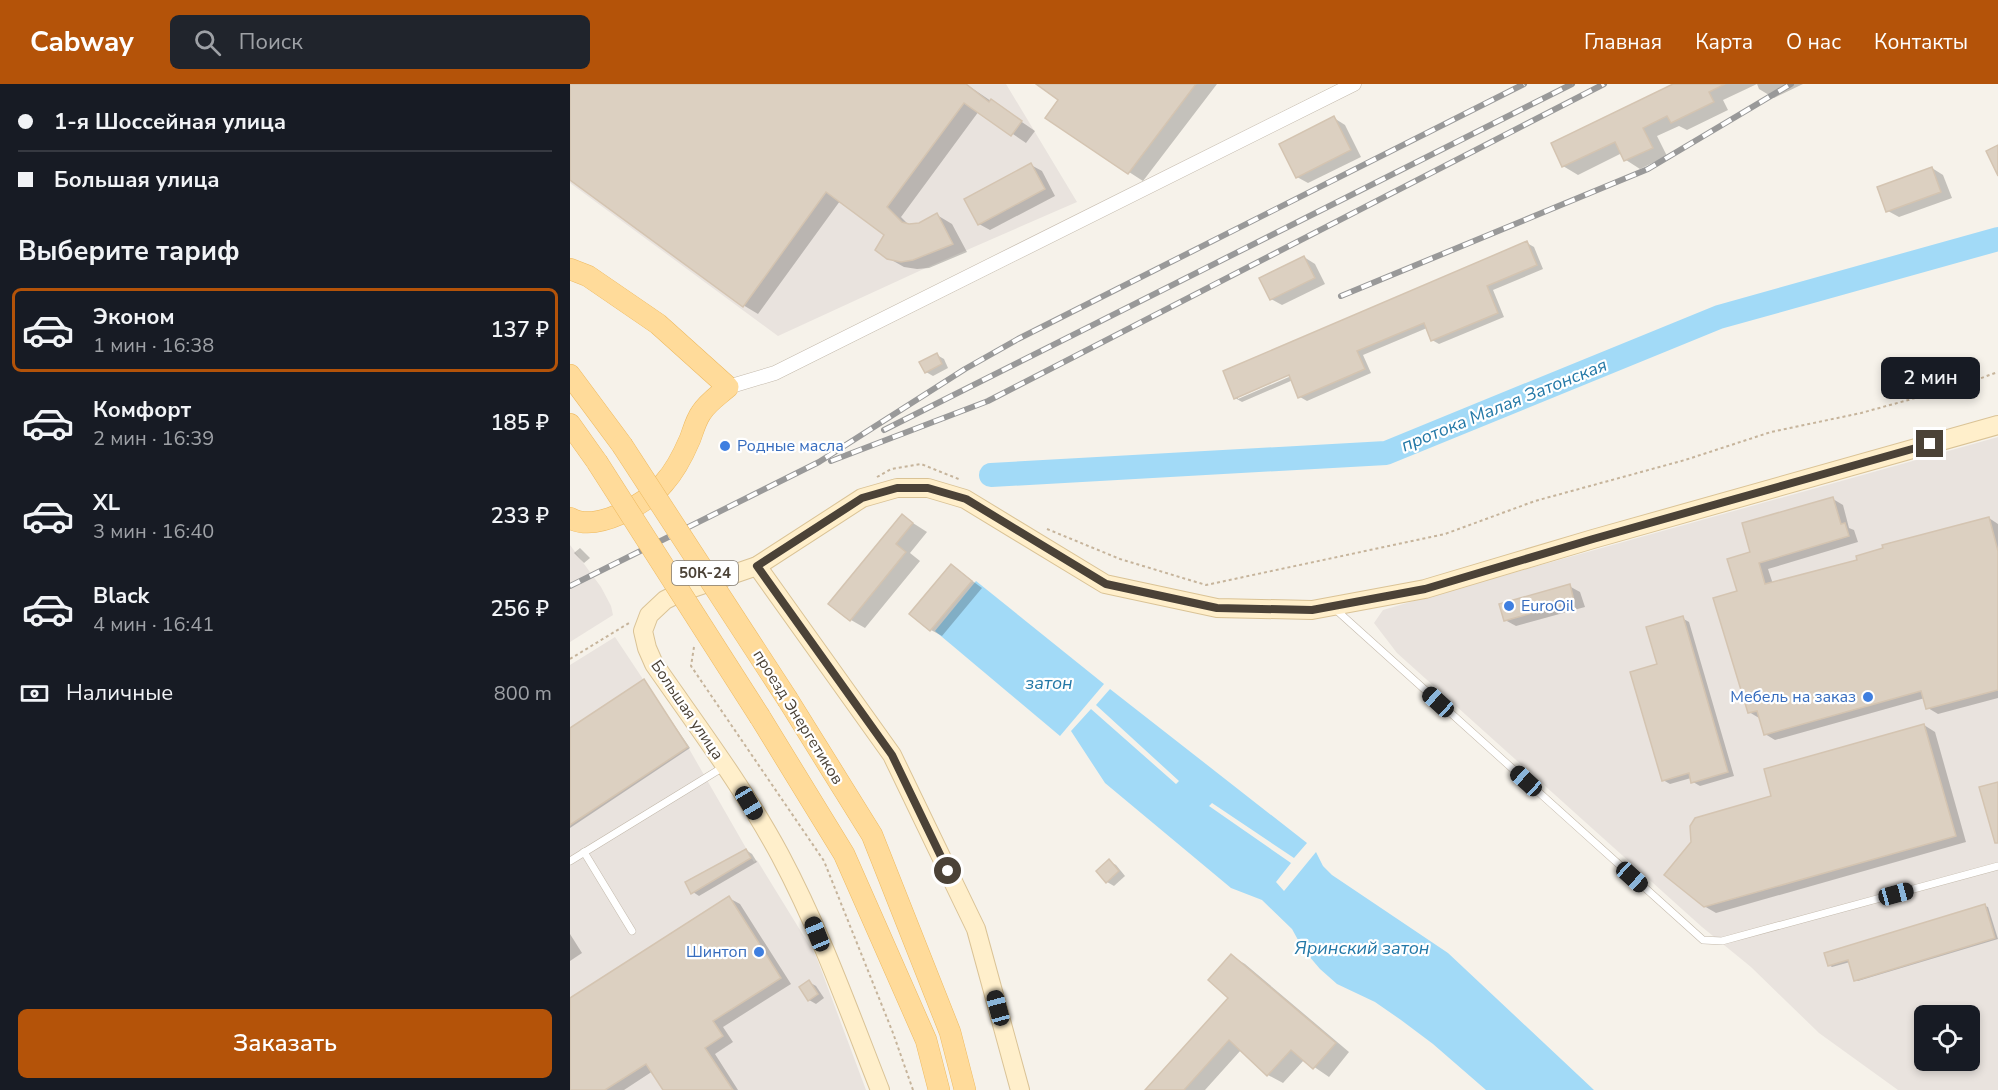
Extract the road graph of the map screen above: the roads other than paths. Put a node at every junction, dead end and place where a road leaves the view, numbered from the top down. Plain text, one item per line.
1 (1354, 84) edge
2 (570, 269) edge
3 (570, 375) edge
4 (728, 387) junction
5 (570, 424) edge
6 (1998, 425) edge
7 (570, 518) edge
8 (757, 566) junction
9 (1332, 606) junction
10 (725, 766) junction
11 (584, 852) junction
12 (570, 861) edge
13 (1998, 866) edge
14 (632, 931) dead end
15 (880, 1090) edge
16 (939, 1090) edge
17 (965, 1090) edge
18 (1020, 1090) edge

1 - 4 street
2 - 4 main road
3 - 17 main road, проезд Энергетиков / 50К-24, bridge
4 - 7 main road
5 - 16 main road, проезд Энергетиков / 50К-24, bridge
6 - 9 main road, Большая улица
8 - 9 main road, Большая улица
8 - 10 main road, Большая улица
8 - 18 main road
9 - 13 lane
10 - 11 lane
10 - 15 main road, Большая улица
11 - 12 lane
11 - 14 lane

